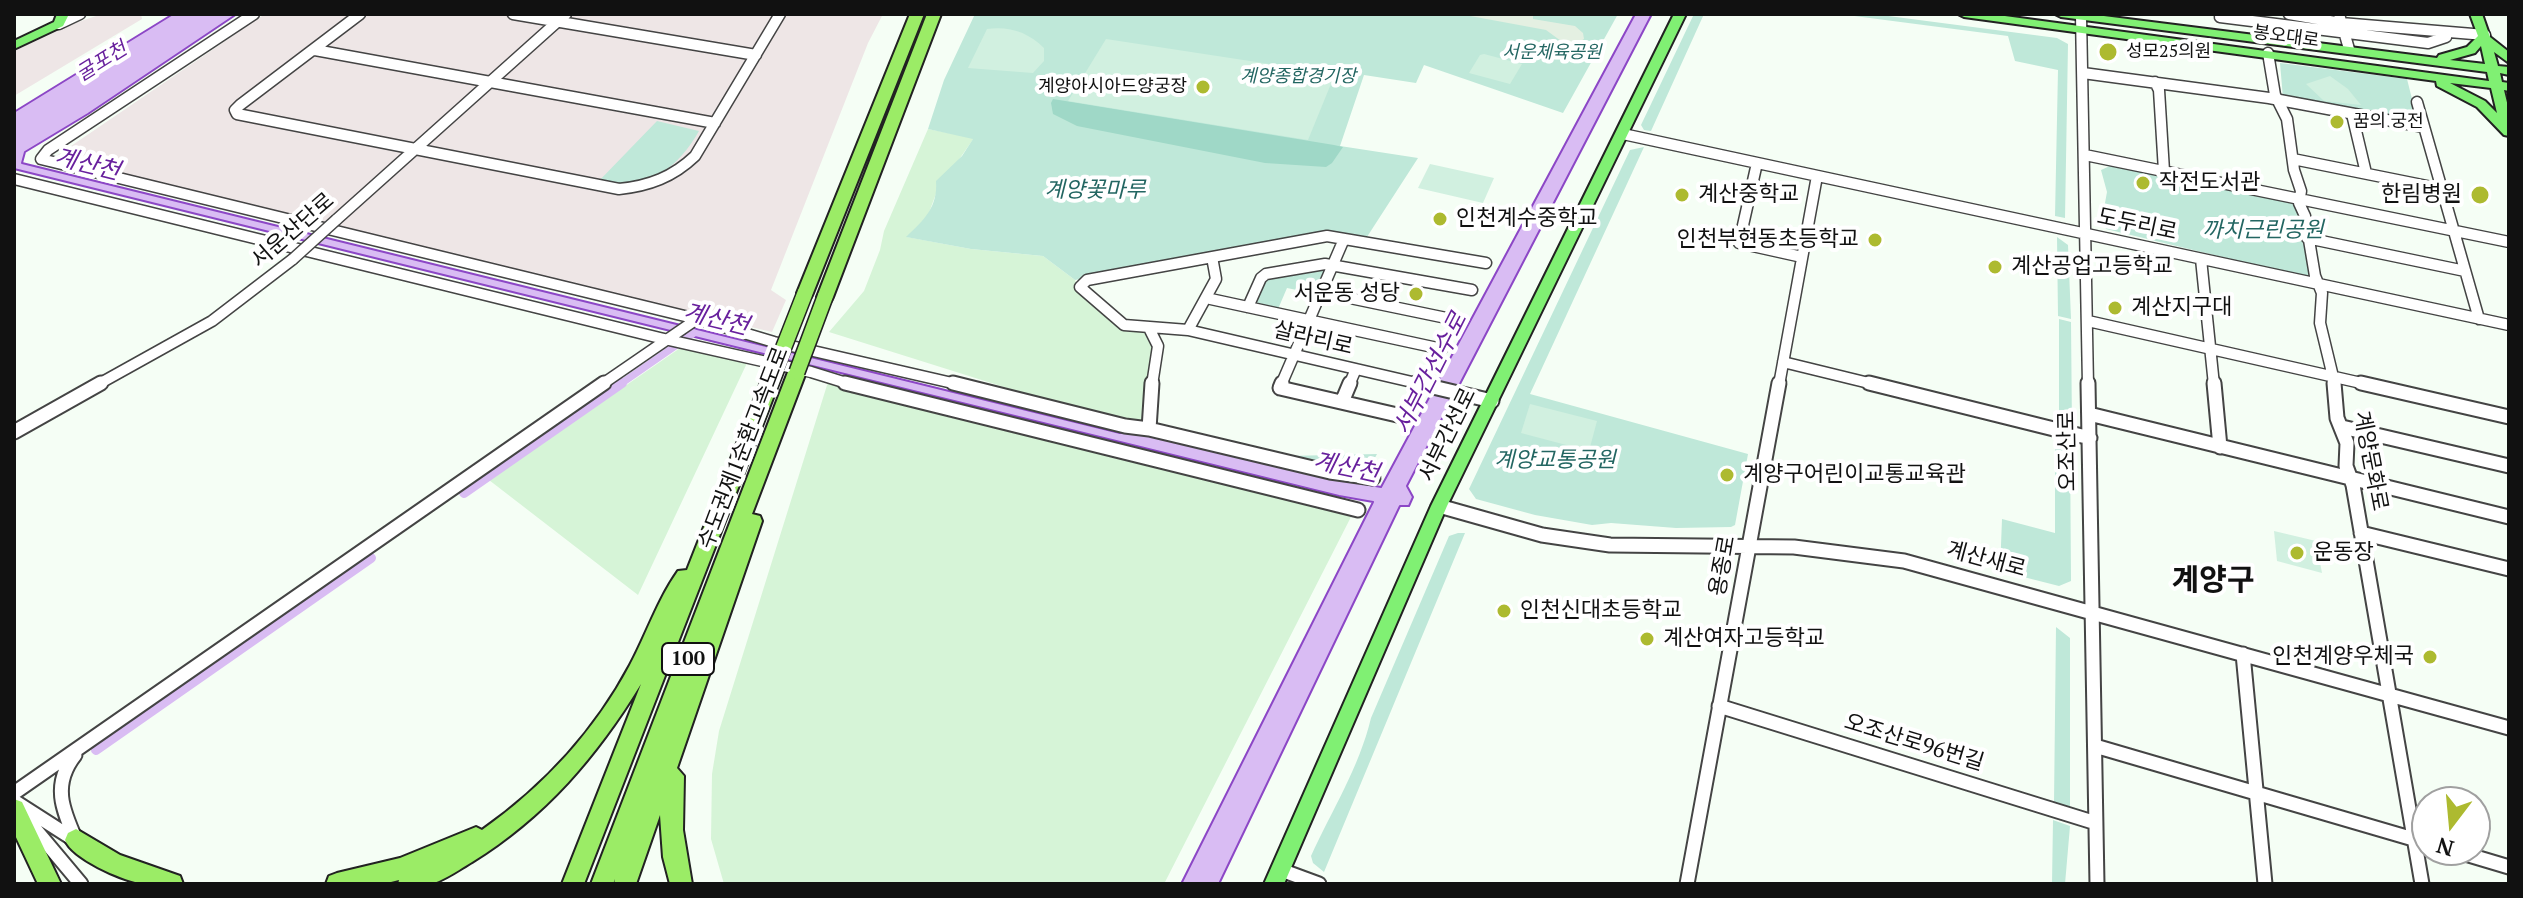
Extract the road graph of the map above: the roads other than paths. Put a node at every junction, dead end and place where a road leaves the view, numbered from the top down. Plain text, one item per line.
1 (80, 14) edge
2 (254, 14) edge
3 (360, 14) edge
4 (513, 14) edge
5 (780, 14) edge
6 (917, 14) edge
7 (934, 14) edge
8 (945, 14) edge
9 (1680, 14) edge
10 (1964, 14) edge
11 (2061, 14) edge
12 (2289, 14) edge
13 (2361, 14) edge
14 (2476, 14) edge
15 (2220, 15) edge
16 (561, 18) edge
17 (2040, 18) edge
18 (61, 19) edge
19 (2125, 22) junction
20 (2341, 23) edge
21 (2371, 24) junction
22 (2459, 27) dead end
23 (2081, 29) junction
24 (2445, 32) junction
25 (2223, 35) junction
26 (2485, 35) junction
27 (2130, 36) junction
28 (14, 45) edge
29 (2349, 49) junction
30 (315, 50) junction
31 (2268, 53) junction
32 (756, 55) junction
33 (2509, 59) edge
34 (2429, 60) junction
35 (914, 62) junction
36 (2492, 69) junction
37 (2509, 71) edge
38 (2405, 72) junction
39 (2083, 73) junction
40 (489, 82) junction
41 (2155, 82) junction
42 (2494, 85) junction
43 (2509, 87) edge
44 (2278, 100) junction
45 (2417, 102) dead end
46 (2352, 114) junction
47 (715, 123) junction
48 (2508, 126) edge
49 (2424, 127) junction
50 (1623, 134) junction
51 (413, 150) junction
52 (2085, 155) junction
53 (2293, 159) junction
54 (1757, 163) junction
55 (2164, 171) junction
56 (2366, 173) junction
57 (1817, 176) junction
58 (108, 178) junction
59 (14, 179) edge
60 (2442, 189) junction
61 (80, 193) junction
62 (2300, 198) junction
63 (2454, 230) junction
64 (2086, 234) junction
65 (2307, 238) junction
66 (1344, 239) junction
67 (2509, 242) edge
68 (1212, 257) junction
69 (1802, 257) junction
70 (2201, 259) junction
71 (1486, 263) dead end
72 (1333, 265) junction
73 (2465, 271) junction
74 (2318, 285) junction
75 (1472, 290) dead end
76 (1321, 292) junction
77 (1206, 298) junction
78 (1248, 307) junction
79 (2479, 319) junction
80 (696, 320) junction
81 (1309, 320) junction
82 (1456, 320) dead end
83 (2088, 321) junction
84 (2509, 325) edge
85 (1149, 328) junction
86 (1188, 330) junction
87 (674, 341) junction
88 (1442, 349) dead end
89 (2210, 349) junction
90 (1294, 355) junction
91 (1783, 362) junction
92 (1356, 369) junction
93 (2331, 377) junction
94 (1492, 401) junction
95 (1342, 402) junction
96 (2089, 414) junction
97 (1406, 417) dead end
98 (2509, 418) edge
99 (2342, 427) junction
100 (1149, 429) junction
101 (14, 432) edge
102 (774, 434) junction
103 (2090, 438) junction
104 (2220, 447) junction
105 (2509, 466) edge
106 (1373, 478) dead end
107 (2351, 479) junction
108 (1439, 506) junction
109 (1358, 510) dead end
110 (2509, 517) edge
111 (2361, 533) junction
112 (1749, 546) junction
113 (705, 549) junction
114 (2509, 569) edge
115 (2093, 613) junction
116 (2243, 654) junction
117 (2389, 694) junction
118 (1719, 706) junction
119 (2509, 728) edge
120 (87, 742) junction
121 (2095, 746) junction
122 (675, 750) junction
123 (14, 793) edge
124 (2255, 793) junction
125 (2411, 795) edge
126 (540, 799) junction
127 (14, 804) edge
128 (2096, 823) junction
129 (2411, 838) edge
130 (76, 840) junction
131 (1278, 877) edge
132 (50, 884) edge
133 (81, 884) edge
134 (137, 884) edge
135 (172, 884) edge
136 (337, 884) edge
137 (409, 884) edge
138 (573, 884) edge
139 (602, 884) edge
140 (625, 884) edge
141 (681, 884) edge
142 (1319, 884) edge
143 (1687, 884) edge
144 (2097, 884) edge
145 (2265, 884) edge

1 - 18 street
2 - 58 street
3 - 30 street
4 - 16 street
5 - 32 street
6 - 113 highway, 수도권제1순환고속도로 / 100, bridge
7 - 35 highway, 수도권제1순환고속도로 / 100
8 - 35 highway
9 - 50 main road, 서부간선로
10 - 17 main road
11 - 23 main road, 봉오대로
12 - 20 street
13 - 21 street
14 - 26 main road
15 - 20 street
15 - 25 street
16 - 32 street
16 - 40 street, 서운산단로
17 - 23 main road
18 - 28 main road
19 - 23 main road, 봉오대로
19 - 25 main road, 봉오대로
19 - 27 main road
20 - 21 street
20 - 24 street
20 - 29 street
21 - 22 street
21 - 24 street
23 - 27 main road, 봉오대로
23 - 39 street, 오조산로
24 - 26 street
25 - 29 main road, 봉오대로
26 - 33 main road
26 - 34 main road
26 - 36 main road
27 - 31 main road, 봉오대로
29 - 34 main road, 봉오대로
30 - 40 street
30 - 51 street
31 - 38 main road, 봉오대로
31 - 44 street, 계양문화로
32 - 47 street
34 - 36 main road, 봉오대로
35 - 102 highway, 수도권제1순환고속도로 / 100, bridge
36 - 37 main road, 봉오대로
36 - 42 main road
38 - 42 main road, 봉오대로
38 - 48 main road
39 - 41 street
39 - 52 street, 오조산로
40 - 47 street
40 - 51 street, 서운산단로
41 - 44 street
41 - 55 street
42 - 43 main road, 봉오대로
42 - 48 main road
44 - 46 street
44 - 53 street, 계양문화로
45 - 49 street
46 - 49 street
46 - 56 street
47 - 51 street
49 - 60 street
50 - 54 street, 도두리로
50 - 94 main road, 서부간선로
51 - 101 street, 서운산단로, bridge
52 - 55 street
52 - 64 street, 오조산로
53 - 56 street
53 - 62 street, 계양문화로
54 - 57 street, 도두리로
54 - 69 street
55 - 62 street
56 - 60 street
57 - 64 street, 도두리로
57 - 69 street, 용종로
58 - 61 street
58 - 80 street
59 - 61 street
60 - 63 street
61 - 87 street
62 - 63 street
62 - 65 street, 계양문화로
63 - 67 street
63 - 73 street
64 - 70 street, 도두리로
64 - 83 street, 오조산로
65 - 73 street
65 - 74 street, 계양문화로
66 - 68 street
66 - 71 street
66 - 72 street
68 - 77 street
68 - 85 street, 살라리로
69 - 91 street, 용종로
70 - 74 street, 도두리로
70 - 89 street
72 - 75 street
72 - 76 street
72 - 78 street
73 - 79 street
74 - 79 street, 도두리로
74 - 93 street, 계양문화로
76 - 81 street
76 - 82 street
77 - 78 street
77 - 86 street
78 - 81 street
79 - 84 street, 도두리로
80 - 87 street
80 - 100 street
81 - 88 street
81 - 90 street
83 - 89 street
83 - 96 street, 오조산로
85 - 86 street, 살라리로
85 - 100 street
86 - 90 street, 살라리로
87 - 109 street
87 - 120 street
89 - 93 street
89 - 104 street
90 - 92 street, 살라리로
90 - 95 street
91 - 103 street
91 - 112 street, 용종로
92 - 94 street, 살라리로
92 - 95 street
93 - 98 street
93 - 99 street, 계양문화로
94 - 108 main road, 서부간선로
95 - 97 street
96 - 103 street, 오조산로
96 - 104 street
99 - 105 street
99 - 107 street, 계양문화로
100 - 106 street
102 - 122 highway
102 - 139 highway, 수도권제1순환고속도로 / 100
103 - 115 street, 오조산로
104 - 107 street
107 - 110 street
107 - 111 street, 계양문화로
108 - 112 street, 계산새로
108 - 131 main road, 서부간선로
111 - 114 street
111 - 117 street, 계양문화로
112 - 115 street, 계산새로
112 - 118 street, 용종로
113 - 126 highway
113 - 138 highway, 수도권제1순환고속도로 / 100
115 - 116 street, 계산새로
115 - 121 street, 오조산로
116 - 117 street, 계산새로
116 - 124 street
117 - 119 street, 계산새로
117 - 125 street, 계양문화로
118 - 128 street, 오조산로96번길
118 - 143 street, 용종로
120 - 123 street
120 - 130 street
121 - 124 street
121 - 128 street, 오조산로
122 - 140 highway
122 - 141 highway
124 - 129 street
124 - 145 street
126 - 136 highway
126 - 137 highway
127 - 130 street
127 - 132 highway
127 - 133 street
128 - 144 street, 오조산로
130 - 134 street
130 - 135 highway
131 - 142 street

